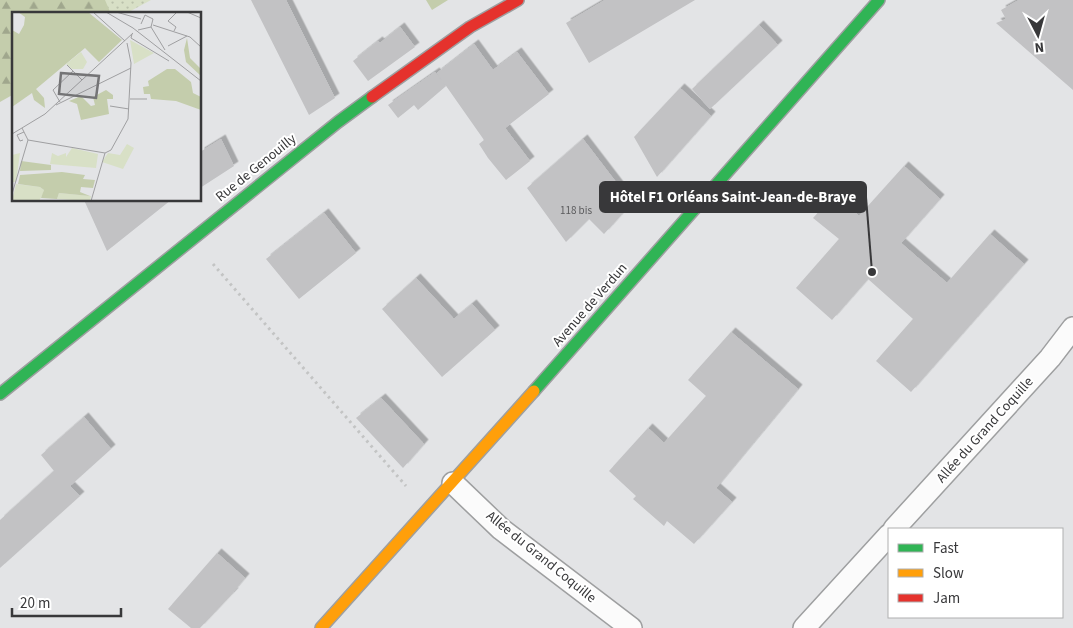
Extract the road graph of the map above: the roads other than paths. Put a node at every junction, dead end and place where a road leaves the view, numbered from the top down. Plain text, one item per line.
1 (518, 0) edge
2 (879, 0) edge
3 (1073, 328) edge
4 (0, 394) edge
5 (453, 482) junction
6 (895, 528) edge
7 (888, 536) edge
8 (321, 628) edge
9 (631, 628) edge
10 (804, 628) edge

1 - 4 main road, Rue de Genouilly
2 - 5 main road, Avenue de Verdun
3 - 6 lane, Allée du Grand Coquille
5 - 8 main road, Avenue de Verdun
5 - 9 lane, Allée du Grand Coquille
7 - 10 lane

